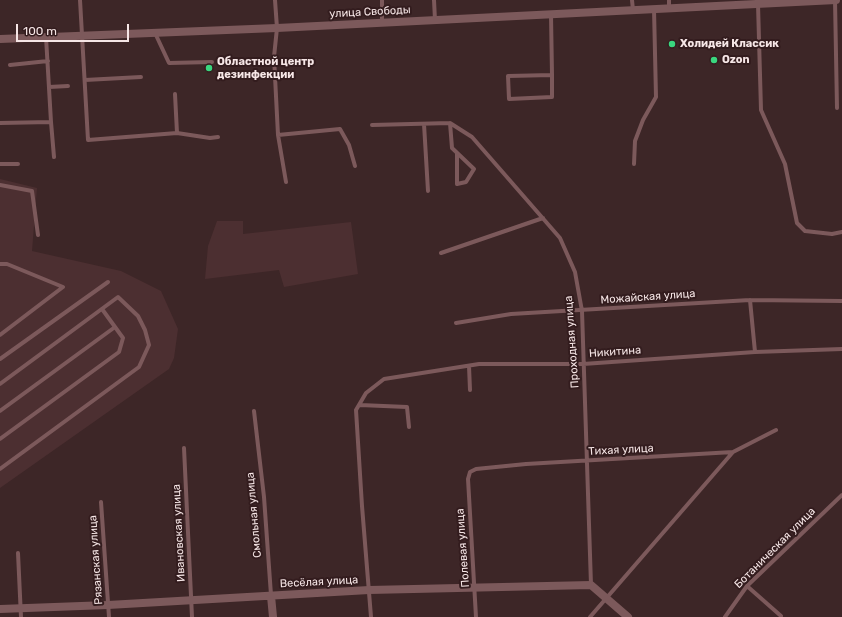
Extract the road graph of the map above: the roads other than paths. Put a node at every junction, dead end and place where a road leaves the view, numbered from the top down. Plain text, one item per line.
1 (80, 0) edge
2 (275, 0) edge
3 (382, 0) edge
4 (434, 0) edge
5 (632, 0) edge
6 (836, 0) edge
7 (669, 4) edge
8 (758, 4) junction
9 (654, 9) junction
10 (633, 10) junction
11 (551, 14) junction
12 (435, 20) junction
13 (382, 23) junction
14 (277, 28) junction
15 (155, 32) junction
16 (82, 35) junction
17 (46, 37) junction
18 (0, 39) edge
19 (48, 61) junction
20 (212, 62) dead end
21 (10, 65) dead end
22 (552, 75) junction
23 (141, 77) dead end
24 (85, 80) junction
25 (68, 86) dead end
26 (50, 87) junction
27 (175, 94) dead end
28 (837, 108) dead end
29 (51, 122) junction
30 (0, 123) edge
31 (450, 123) junction
32 (424, 124) junction
33 (372, 125) dead end
34 (177, 133) junction
35 (278, 135) junction
36 (218, 137) dead end
37 (457, 153) junction
38 (54, 157) dead end
39 (0, 164) edge
40 (18, 164) dead end
41 (634, 164) dead end
42 (355, 166) dead end
43 (286, 182) dead end
44 (0, 185) edge
45 (428, 191) dead end
46 (543, 218) junction
47 (842, 232) edge
48 (38, 235) dead end
49 (441, 253) dead end
50 (0, 264) edge
51 (108, 282) dead end
52 (750, 300) junction
53 (842, 301) edge
54 (102, 309) junction
55 (582, 311) junction
56 (456, 323) dead end
57 (115, 327) junction
58 (0, 335) edge
59 (842, 349) edge
60 (755, 352) junction
61 (0, 359) edge
62 (583, 364) junction
63 (469, 366) junction
64 (0, 384) edge
65 (470, 390) dead end
66 (360, 405) junction
67 (0, 411) edge
68 (254, 411) dead end
69 (409, 427) dead end
70 (776, 430) dead end
71 (0, 439) edge
72 (184, 448) dead end
73 (733, 452) junction
74 (587, 461) junction
75 (0, 469) edge
76 (468, 479) joint
77 (842, 494) edge
78 (101, 502) dead end
79 (18, 553) dead end
80 (591, 585) junction
81 (747, 586) junction
82 (475, 587) junction
83 (369, 590) junction
84 (271, 596) junction
85 (606, 598) junction
86 (191, 601) junction
87 (108, 605) junction
88 (20, 608) junction
89 (0, 609) edge
90 (781, 616) edge
91 (21, 617) edge
92 (109, 617) edge
93 (192, 617) edge
94 (273, 617) edge
95 (371, 617) edge
96 (476, 617) edge
97 (590, 617) edge
98 (628, 617) edge
99 (725, 617) edge

1 - 16 lane
2 - 14 lane
3 - 13 lane
4 - 12 lane
5 - 10 lane
6 - 8 street, улица Свободы
6 - 28 lane
7 - 8 street, улица Свободы
7 - 9 street, улица Свободы
8 - 47 lane
9 - 10 street, улица Свободы
9 - 41 lane
10 - 11 street, улица Свободы
11 - 12 street, улица Свободы
11 - 22 lane
12 - 13 street, улица Свободы
13 - 14 street, улица Свободы
14 - 15 street, улица Свободы
14 - 35 lane
15 - 16 street, улица Свободы
15 - 20 lane
16 - 17 street, улица Свободы
16 - 24 lane
17 - 18 street, улица Свободы
17 - 19 lane
19 - 21 lane
19 - 26 lane
22 - 22 lane
23 - 24 lane
24 - 34 lane
25 - 26 lane
26 - 29 lane
27 - 34 lane
29 - 30 lane
29 - 38 lane
31 - 32 lane
31 - 37 lane
31 - 46 lane, Проходная улица
32 - 33 lane
32 - 45 lane
34 - 36 lane
35 - 42 lane
35 - 43 lane
37 - 37 lane
39 - 40 lane
44 - 48 lane
46 - 49 lane
46 - 55 lane, Проходная улица
50 - 58 lane
51 - 61 lane
52 - 53 lane, Можайская улица
52 - 55 lane, Можайская улица
52 - 60 lane
54 - 57 lane
54 - 64 lane
54 - 75 lane
55 - 56 lane, Можайская улица
55 - 62 lane, Проходная улица
57 - 67 lane
57 - 71 lane
59 - 60 lane, Никитина
60 - 62 lane, Никитина
62 - 63 lane, Никитина
62 - 74 lane, Проходная улица
63 - 65 lane
63 - 66 lane, Никитина
66 - 69 lane
66 - 83 lane, Никитина
68 - 84 lane, Смольная улица
70 - 73 lane, Тихая улица
72 - 86 lane, Ивановская улица
73 - 74 lane, Тихая улица
73 - 85 lane
74 - 76 lane, Тихая улица
74 - 80 lane, Проходная улица
76 - 82 lane, Полевая улица
77 - 81 lane, Ботаническая улица
78 - 87 lane, Рязанская улица
79 - 88 lane
80 - 82 street, Весёлая улица
80 - 85 street
81 - 90 lane
81 - 99 lane, Ботаническая улица
82 - 83 street, Весёлая улица
82 - 96 lane, Полевая улица
83 - 84 street, Весёлая улица
83 - 95 lane
84 - 86 street, Весёлая улица
84 - 94 street, Смольная улица
85 - 97 lane
85 - 98 street
86 - 87 street, Весёлая улица
86 - 93 lane, Ивановская улица
87 - 88 street, Весёлая улица
87 - 92 lane, Рязанская улица
88 - 89 street, Весёлая улица
88 - 91 lane

